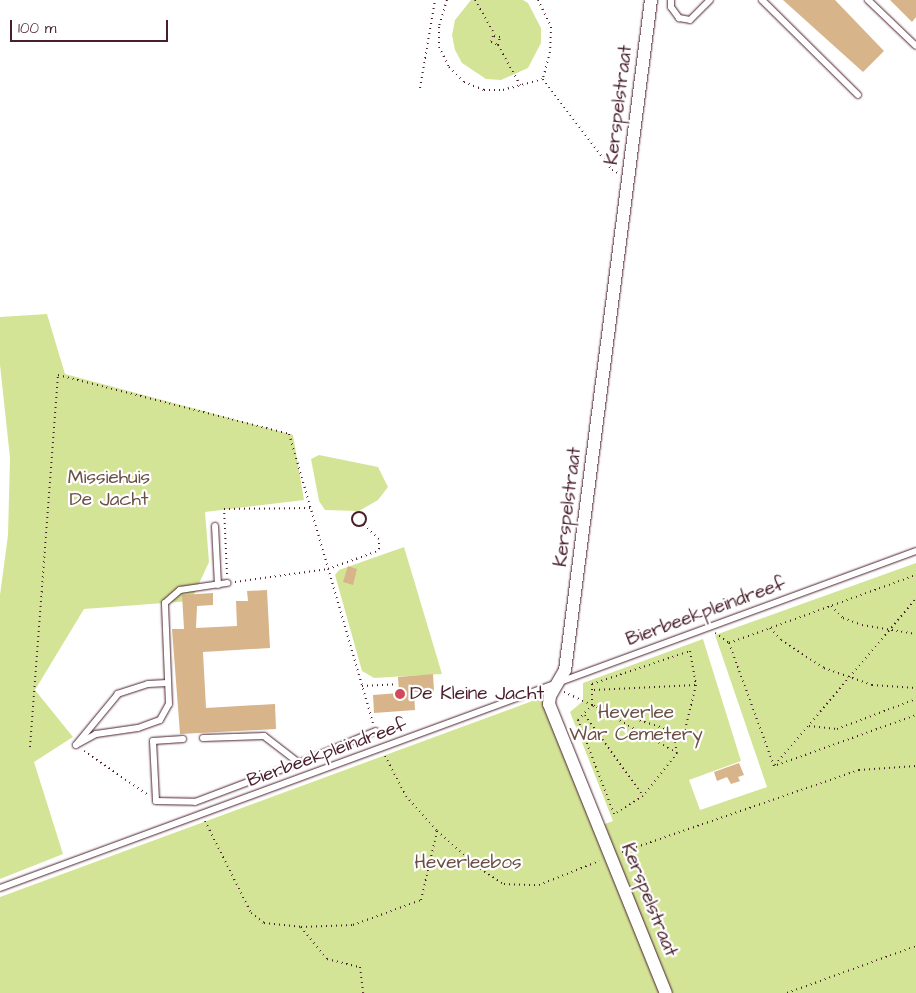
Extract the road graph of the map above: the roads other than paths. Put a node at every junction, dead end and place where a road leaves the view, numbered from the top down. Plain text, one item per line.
1 (651, 0) edge
2 (671, 0) edge
3 (710, 0) edge
4 (762, 0) edge
5 (868, 0) edge
6 (916, 46) edge
7 (858, 95) dead end
8 (215, 526) dead end
9 (916, 551) edge
10 (227, 583) road end
11 (218, 585) junction
12 (167, 683) junction
13 (558, 685) junction
14 (376, 731) road end
15 (203, 738) dead end
16 (184, 739) dead end
17 (299, 762) junction
18 (0, 888) edge
19 (666, 993) edge

1 - 13 street, Kerspelstraat
2 - 3 lane
4 - 7 lane
5 - 6 lane
8 - 11 lane
9 - 13 lane, Bierbeekpleindreef
10 - 11 lane
11 - 12 lane
12 - 12 lane
13 - 18 lane, Bierbeekpleindreef
13 - 19 street, Kerspelstraat
14 - 17 lane
15 - 17 lane
16 - 17 lane

